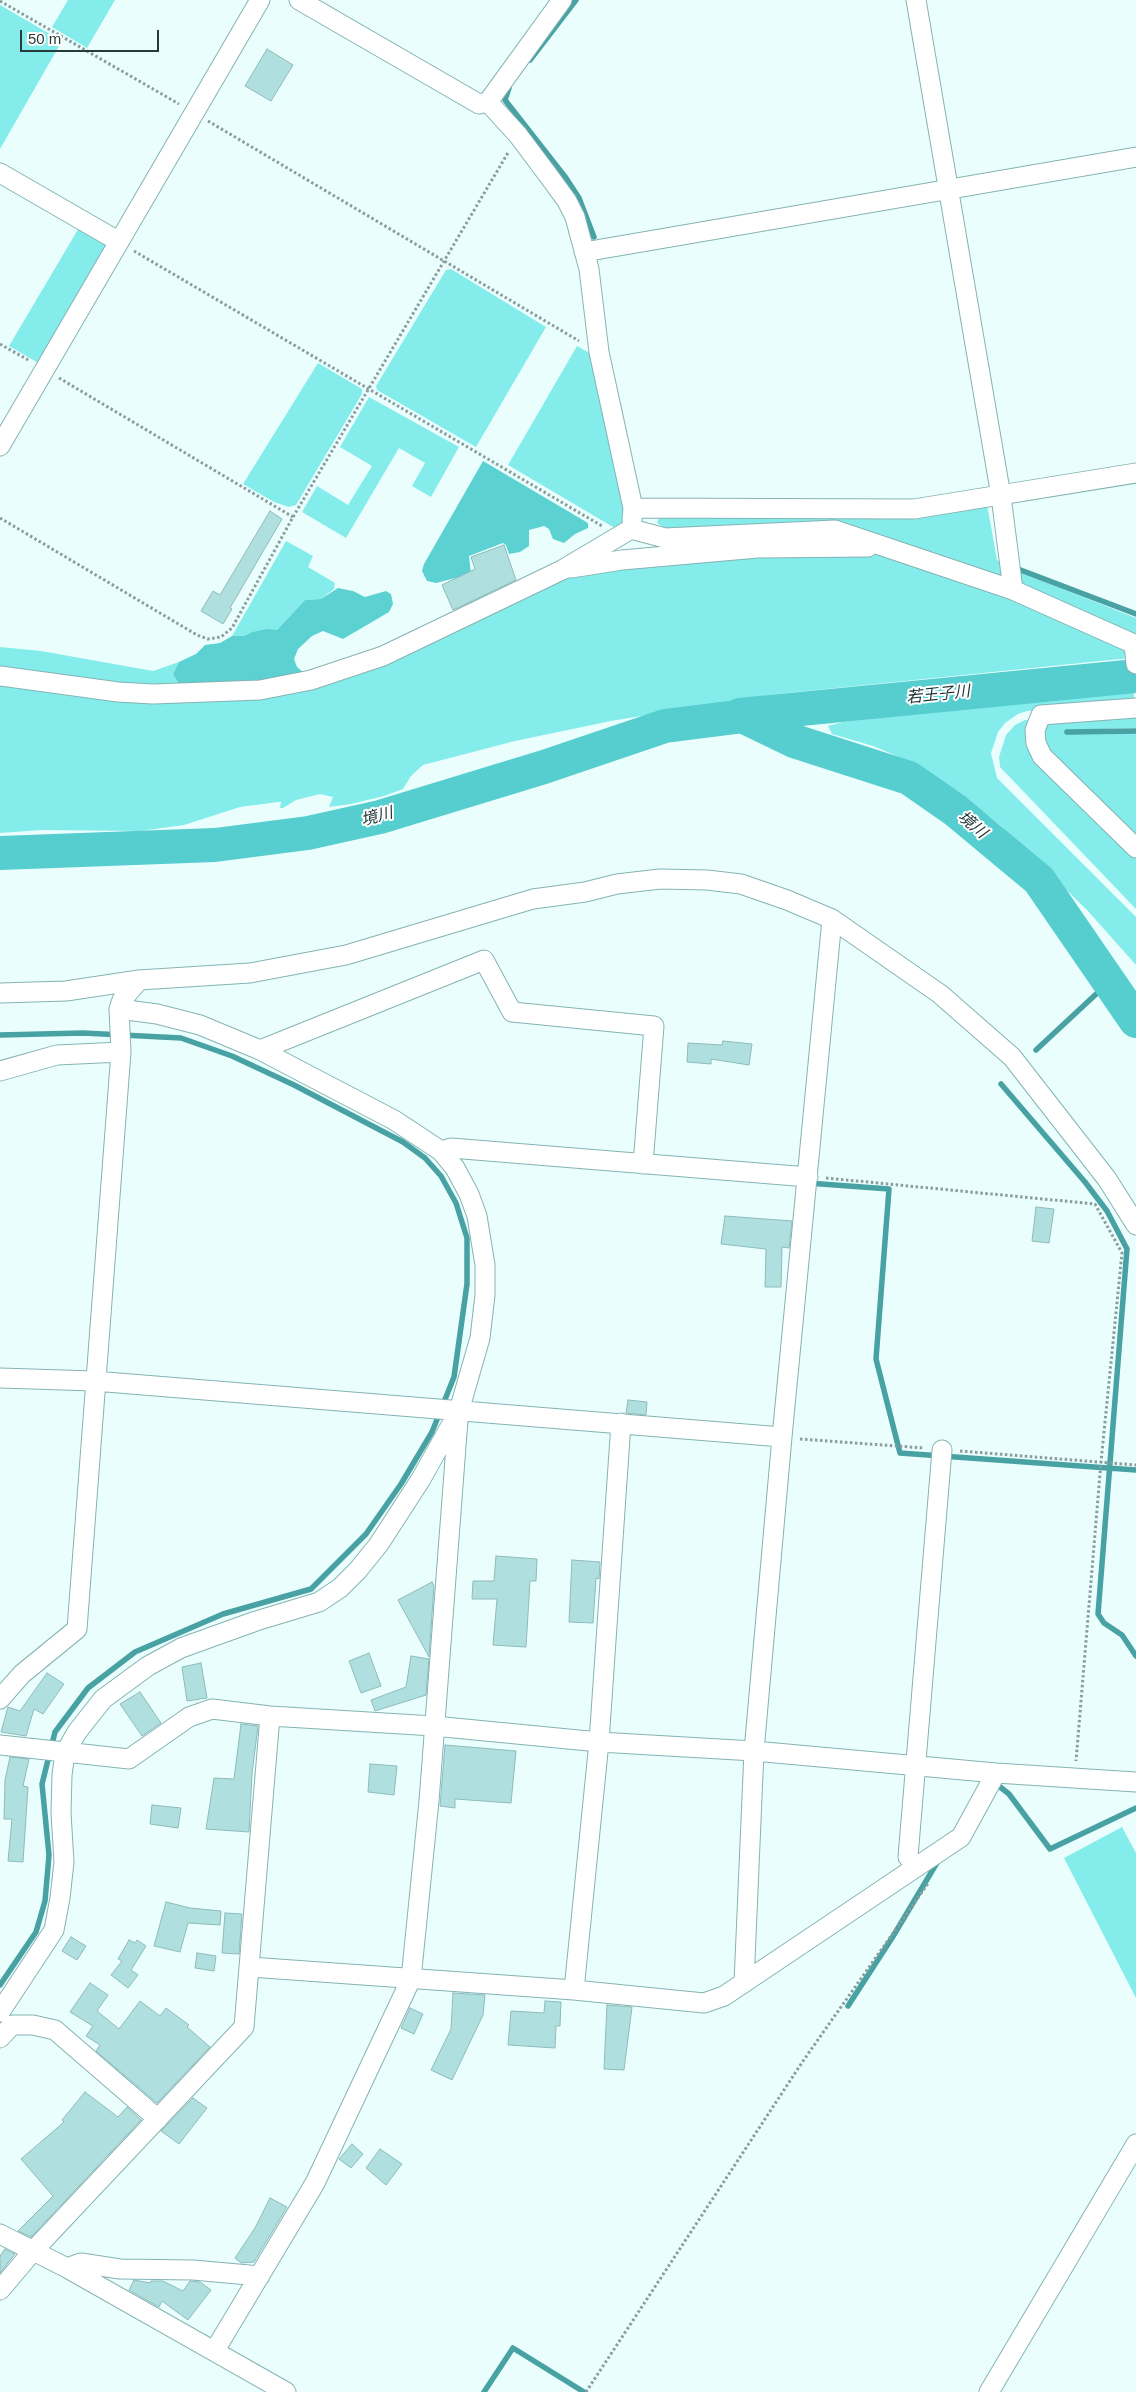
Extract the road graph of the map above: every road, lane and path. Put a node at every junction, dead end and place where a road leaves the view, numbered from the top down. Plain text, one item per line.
1 (260, 0) edge
2 (299, 0) edge
3 (562, 0) edge
4 (916, 0) edge
5 (0, 1) edge
6 (488, 102) junction
7 (194, 113) junction
8 (518, 135) junction
9 (1136, 157) edge
10 (0, 173) edge
11 (949, 189) junction
12 (118, 241) junction
13 (584, 252) junction
14 (445, 260) junction
15 (0, 344) edge
16 (599, 352) junction
17 (44, 370) junction
18 (369, 390) junction
19 (0, 446) edge
20 (1136, 473) edge
21 (1001, 496) junction
22 (633, 508) junction
23 (0, 518) edge
24 (293, 518) junction
25 (624, 533) junction
26 (884, 546) junction
27 (562, 570) junction
28 (1012, 590) junction
29 (1135, 651) edge
30 (0, 676) edge
31 (1136, 708) edge
32 (1136, 848) edge
33 (832, 919) junction
34 (139, 980) junction
35 (0, 993) edge
36 (119, 1009) junction
37 (260, 1050) junction
38 (121, 1052) junction
39 (0, 1071) edge
40 (441, 1151) junction
41 (643, 1164) junction
42 (808, 1177) junction
43 (1136, 1225) edge
44 (0, 1378) edge
45 (94, 1382) junction
46 (459, 1411) junction
47 (621, 1423) junction
48 (782, 1437) junction
49 (942, 1450) dead end
50 (0, 1699) edge
51 (270, 1716) junction
52 (434, 1726) junction
53 (599, 1742) junction
54 (0, 1745) edge
55 (754, 1751) junction
56 (65, 1753) junction
57 (914, 1766) junction
58 (996, 1773) junction
59 (1075, 1778) junction
60 (1136, 1782) edge
61 (908, 1857) dead end
62 (933, 1877) dead end
63 (250, 1967) junction
64 (411, 1979) junction
65 (744, 1983) junction
66 (574, 1990) junction
67 (0, 2012) edge
68 (0, 2038) edge
69 (158, 2119) junction
70 (1136, 2144) edge
71 (0, 2234) edge
72 (33, 2251) junction
73 (67, 2268) junction
74 (260, 2276) junction
75 (0, 2290) edge
76 (215, 2350) junction
77 (286, 2392) edge
78 (586, 2392) edge
79 (989, 2392) edge

1 - 7 street
2 - 6 street
3 - 6 street
4 - 11 street
5 - 7 path
6 - 8 street
7 - 12 street
7 - 14 path
8 - 13 street
8 - 14 path
9 - 11 street
10 - 12 street
11 - 13 street
11 - 21 street
12 - 17 street
12 - 18 path
13 - 16 street
14 - 16 path
14 - 18 path
15 - 17 path
16 - 22 street
17 - 19 street
17 - 24 path
18 - 24 path
18 - 25 path
20 - 21 street
21 - 22 street
21 - 28 street
22 - 25 street
23 - 24 path
25 - 26 street
25 - 27 street
26 - 27 street
26 - 28 street
27 - 30 street
28 - 29 street
31 - 32 street
33 - 34 street
33 - 42 street
33 - 43 street
34 - 35 street
34 - 36 street
36 - 37 street
36 - 38 street
37 - 40 street
37 - 41 street
38 - 39 street
38 - 45 street
40 - 41 street
40 - 46 street
41 - 42 street
42 - 48 street
42 - 59 path
44 - 45 street
45 - 46 street
45 - 50 street
46 - 47 street
46 - 52 street
46 - 56 street
47 - 48 street
47 - 53 street
48 - 55 street
49 - 57 street
51 - 52 street
51 - 56 street
51 - 63 street
52 - 53 street
52 - 64 street
53 - 55 street
53 - 66 street
54 - 56 street
55 - 57 street
55 - 65 street
56 - 67 street
57 - 58 street
57 - 61 street
58 - 59 street
58 - 65 street
59 - 60 street
62 - 78 path
63 - 64 street
63 - 69 street
64 - 66 street
64 - 74 street
65 - 66 street
68 - 69 street
69 - 72 street
70 - 79 street
71 - 72 street
72 - 73 street
72 - 75 street
73 - 74 street
73 - 76 street
74 - 76 street
76 - 77 street

